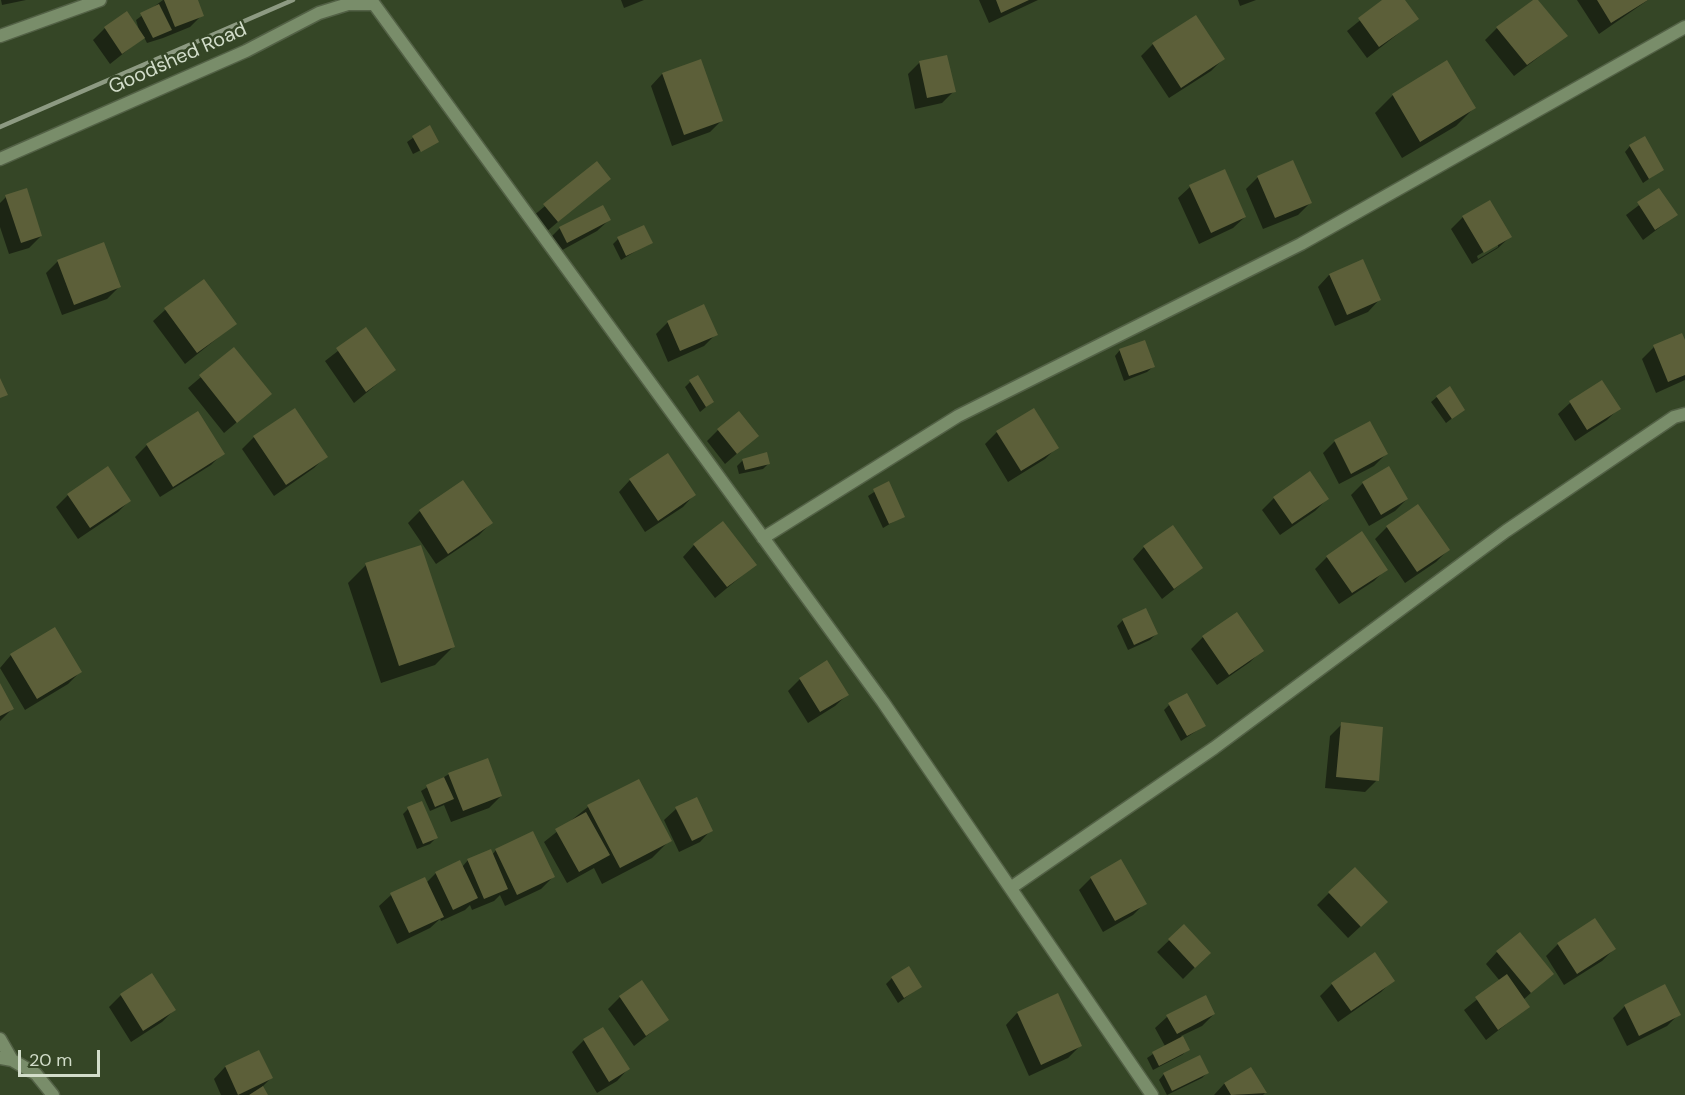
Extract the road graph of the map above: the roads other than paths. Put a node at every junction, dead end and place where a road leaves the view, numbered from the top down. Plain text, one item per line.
1 (100, 0) edge
2 (347, 2) edge
3 (1685, 27) edge
4 (0, 36) edge
5 (0, 159) edge
6 (1685, 414) edge
7 (763, 538) junction
8 (1012, 887) junction
9 (0, 1039) edge
10 (6, 1059) edge
11 (53, 1095) edge
12 (1152, 1095) edge

1 - 4 street
2 - 5 street, Goodshed Road
2 - 7 street, Goodshed Road
3 - 7 street
6 - 8 street
7 - 8 street
8 - 12 street
9 - 10 street
10 - 11 street

